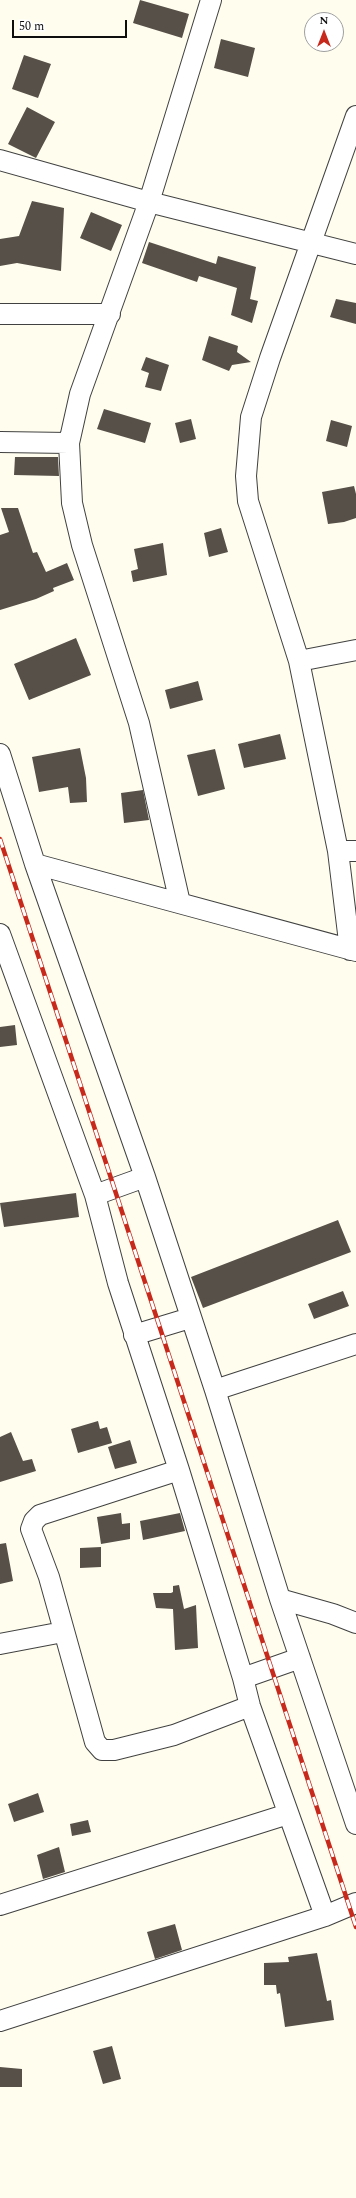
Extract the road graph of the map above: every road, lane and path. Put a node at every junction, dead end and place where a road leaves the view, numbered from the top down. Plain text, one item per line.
1 (211, 0) edge
2 (356, 118) edge
3 (0, 160) edge
4 (149, 202) junction
5 (311, 242) junction
6 (356, 254) edge
7 (0, 314) edge
8 (110, 314) junction
9 (0, 442) edge
10 (69, 443) junction
11 (356, 650) edge
12 (299, 661) junction
13 (0, 754) edge
14 (347, 851) edge
15 (35, 864) junction
16 (180, 903) junction
17 (0, 934) edge
18 (353, 950) edge
19 (144, 1177) junction
20 (95, 1196) junction
21 (190, 1318) junction
22 (134, 1335) junction
23 (356, 1344) edge
24 (215, 1390) junction
25 (179, 1470) junction
26 (280, 1599) junction
27 (356, 1623) edge
28 (63, 1632) junction
29 (0, 1644) edge
30 (300, 1658) junction
31 (243, 1678) junction
32 (250, 1706) junction
33 (288, 1814) junction
34 (356, 1824) edge
35 (356, 1903) edge
36 (0, 1905) edge
37 (325, 1916) junction
38 (0, 2021) edge

1 - 4 street
2 - 5 street
3 - 4 street
4 - 5 street
4 - 8 street
5 - 6 street
5 - 12 street
7 - 8 street
8 - 10 street
9 - 10 street
10 - 16 street
11 - 12 street
12 - 14 street
13 - 15 street
14 - 18 street
15 - 16 street
15 - 19 street
16 - 18 street
17 - 20 street
19 - 20 street
19 - 21 street
20 - 22 street
21 - 22 street
21 - 24 street
22 - 25 street
23 - 24 street
24 - 26 street
25 - 28 street
25 - 31 street
26 - 27 street
26 - 30 street
28 - 29 street
28 - 32 street
30 - 31 street
30 - 34 street
31 - 32 street
32 - 33 street
33 - 36 street
33 - 37 street
35 - 37 street
37 - 38 street

